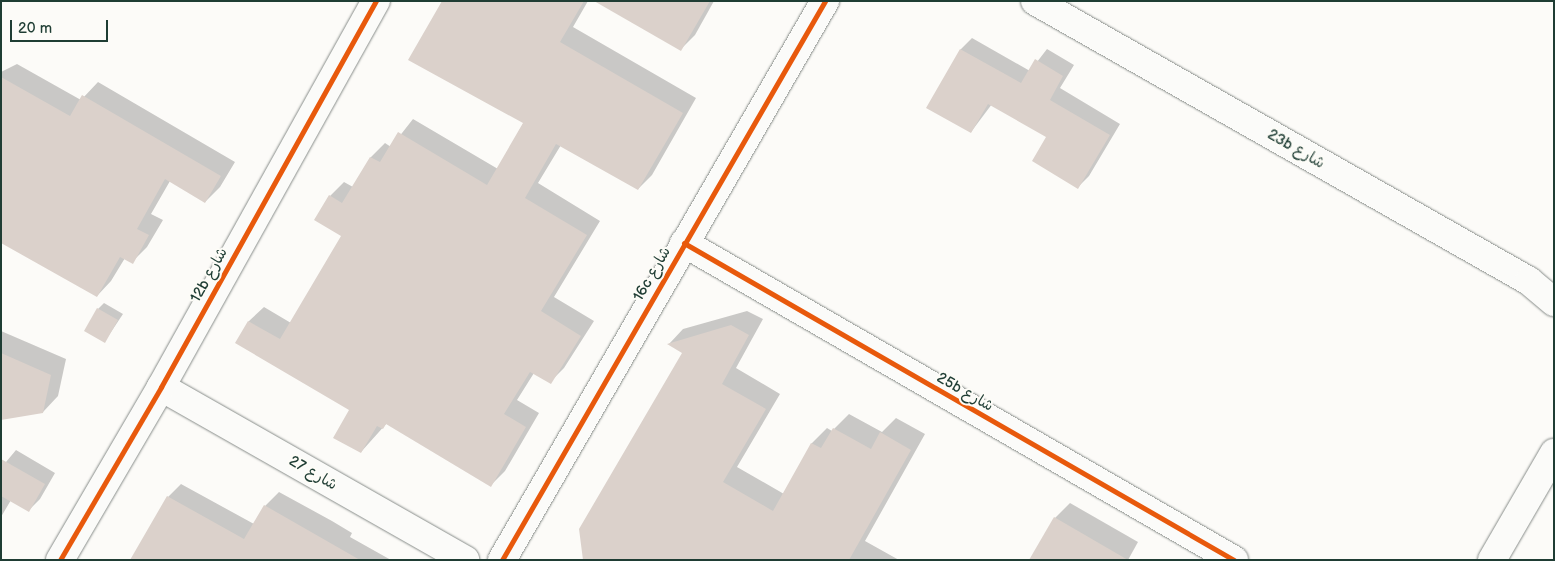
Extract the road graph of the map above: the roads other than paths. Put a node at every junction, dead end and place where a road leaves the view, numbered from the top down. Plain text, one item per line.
1 (376, 1) edge
2 (826, 1) edge
3 (1035, 1) edge
4 (684, 243) junction
5 (1554, 302) edge
6 (161, 387) junction
7 (1554, 453) edge
8 (60, 560) edge
9 (464, 560) edge
10 (502, 560) edge
11 (1234, 560) edge
12 (1492, 560) edge

1 - 6 street, 12b شارع
2 - 4 street, 16c شارع
3 - 5 street, 23b شارع
4 - 10 street, 16c شارع
4 - 11 street, 25b شارع
6 - 8 street, 12b شارع
6 - 9 street, شارع 27
7 - 12 street

